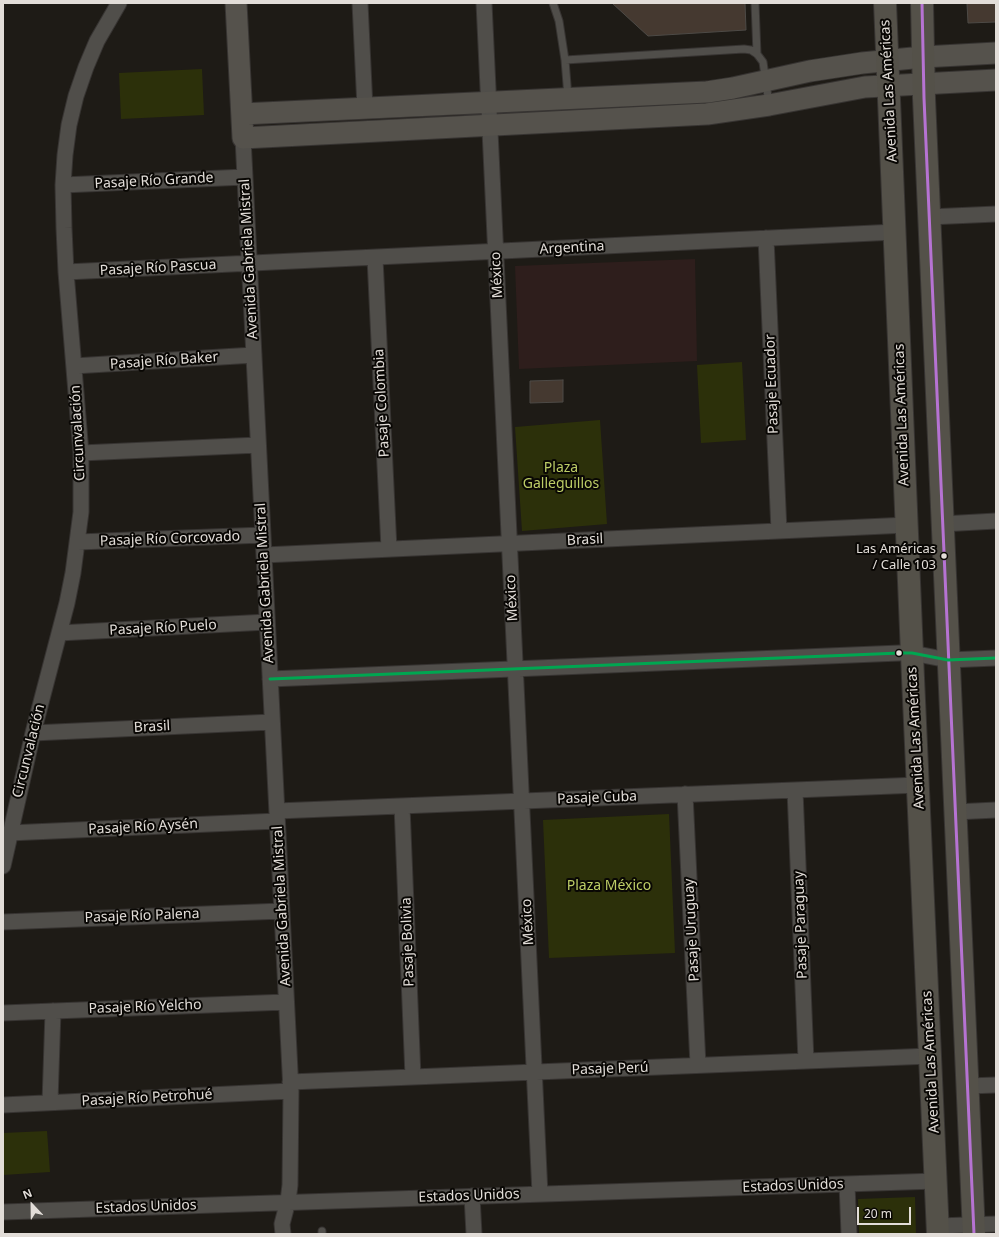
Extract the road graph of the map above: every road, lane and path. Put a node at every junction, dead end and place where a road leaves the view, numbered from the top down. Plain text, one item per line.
1 (119, 3) edge
2 (236, 3) edge
3 (360, 3) edge
4 (484, 3) edge
5 (553, 3) edge
6 (755, 3) edge
7 (885, 3) edge
8 (922, 3) edge
9 (757, 54) junction
10 (996, 54) edge
11 (923, 57) junction
12 (565, 60) junction
13 (888, 60) junction
14 (996, 80) edge
15 (766, 81) junction
16 (924, 84) junction
17 (889, 85) junction
18 (568, 99) junction
19 (489, 103) junction
20 (769, 105) junction
21 (365, 108) junction
22 (242, 114) junction
23 (490, 125) junction
24 (243, 138) junction
25 (245, 177) junction
26 (63, 185) junction
27 (996, 214) edge
28 (929, 216) junction
29 (895, 232) junction
30 (766, 238) junction
31 (496, 251) junction
32 (374, 258) junction
33 (249, 264) junction
34 (66, 272) junction
35 (254, 355) junction
36 (74, 366) junction
37 (258, 445) junction
38 (81, 453) junction
39 (996, 521) edge
40 (942, 524) junction
41 (907, 525) junction
42 (779, 531) junction
43 (263, 535) junction
44 (78, 542) junction
45 (510, 543) junction
46 (389, 549) junction
47 (264, 555) junction
48 (267, 622) junction
49 (59, 633) junction
50 (912, 653) junction
51 (996, 658) edge
52 (948, 660) junction
53 (516, 669) junction
54 (270, 679) junction
55 (272, 722) junction
56 (32, 733) junction
57 (918, 785) junction
58 (795, 790) junction
59 (686, 794) junction
60 (522, 801) junction
61 (402, 806) junction
62 (996, 810) edge
63 (955, 812) junction
64 (277, 816) junction
65 (9, 833) junction
66 (3, 866) edge
67 (282, 911) junction
68 (3, 922) edge
69 (286, 1002) junction
70 (53, 1011) junction
71 (3, 1013) edge
72 (930, 1056) junction
73 (806, 1061) junction
74 (698, 1065) junction
75 (534, 1072) junction
76 (413, 1077) junction
77 (996, 1085) edge
78 (968, 1086) junction
79 (291, 1087) junction
80 (50, 1102) junction
81 (3, 1105) edge
82 (936, 1181) junction
83 (847, 1184) junction
84 (540, 1194) junction
85 (472, 1196) junction
86 (288, 1201) junction
87 (3, 1212) edge
88 (996, 1224) edge
89 (974, 1229) edge
90 (938, 1230) edge
91 (283, 1234) edge
92 (474, 1234) edge
93 (849, 1234) edge

1 - 26 street, Circunvalación
2 - 22 street, Avenida Gabriela Mistral
3 - 21 street
4 - 19 street, México
5 - 12 lane
6 - 9 lane
7 - 13 main road, Avenida Las Américas
8 - 11 main road
9 - 12 lane
9 - 15 lane
10 - 11 street
11 - 13 street
11 - 16 main road
12 - 18 lane
13 - 15 street
13 - 17 main road, Avenida Las Américas
14 - 16 street
15 - 18 street
15 - 20 lane
16 - 17 street
16 - 28 main road
17 - 20 street
17 - 29 main road, Avenida Las Américas
18 - 19 street
19 - 21 street
19 - 23 street, México
20 - 23 street
21 - 22 street
22 - 24 street, Avenida Gabriela Mistral
23 - 24 street
23 - 31 street, México
24 - 25 street, Avenida Gabriela Mistral
25 - 26 street, Pasaje Río Grande
25 - 33 street, Avenida Gabriela Mistral
26 - 34 street, Circunvalación
27 - 28 street
28 - 40 main road
29 - 30 street, Argentina
29 - 41 main road, Avenida Las Américas
30 - 31 street, Argentina
30 - 42 street, Pasaje Ecuador
31 - 32 street, Argentina
31 - 45 street, México
32 - 33 street, Argentina
32 - 46 street, Pasaje Colombia
33 - 34 street, Pasaje Río Pascua
33 - 35 street, Avenida Gabriela Mistral
34 - 36 street, Circunvalación
35 - 36 street, Pasaje Río Baker
35 - 37 street, Avenida Gabriela Mistral
36 - 38 street, Circunvalación
37 - 38 street
37 - 43 street, Avenida Gabriela Mistral
38 - 44 street, Circunvalación
39 - 40 street
40 - 52 main road
41 - 42 street, Brasil
41 - 50 main road, Avenida Las Américas
42 - 45 street, Brasil
43 - 44 street, Pasaje Río Corcovado
43 - 47 street, Avenida Gabriela Mistral
44 - 49 street, Circunvalación
45 - 46 street, Brasil
45 - 53 street, México
46 - 47 street, Brasil
47 - 48 street, Avenida Gabriela Mistral
48 - 49 street, Pasaje Río Puelo
48 - 54 street, Avenida Gabriela Mistral
49 - 56 street, Circunvalación
50 - 52 street
50 - 53 street
50 - 57 main road, Avenida Las Américas
51 - 52 street
52 - 63 main road
53 - 54 street
53 - 60 street, México
54 - 55 street, Avenida Gabriela Mistral
55 - 56 street, Brasil
55 - 64 street, Avenida Gabriela Mistral
56 - 65 street, Circunvalación
57 - 58 street, Pasaje Cuba
57 - 72 main road, Avenida Las Américas
58 - 59 street, Pasaje Cuba
58 - 73 street, Pasaje Paraguay
59 - 60 street, Pasaje Cuba
59 - 74 street, Pasaje Uruguay
60 - 61 street, Pasaje Cuba
60 - 75 street, México
61 - 64 street, Pasaje Cuba
61 - 76 street, Pasaje Bolivia
62 - 63 street
63 - 78 main road
64 - 65 street, Pasaje Río Aysén
64 - 67 street, Avenida Gabriela Mistral
65 - 66 street, Circunvalación
67 - 68 street, Pasaje Río Palena
67 - 69 street, Avenida Gabriela Mistral
69 - 70 street, Pasaje Río Yelcho
69 - 79 street, Avenida Gabriela Mistral
70 - 71 street, Pasaje Río Yelcho
70 - 80 street
72 - 73 street, Pasaje Perú
72 - 82 main road, Avenida Las Américas
73 - 74 street, Pasaje Perú
74 - 75 street, Pasaje Perú
75 - 76 street, Pasaje Perú
75 - 84 street, México
76 - 79 street, Pasaje Perú
77 - 78 street
78 - 89 main road
79 - 80 street, Pasaje Río Petrohué
79 - 86 street, Avenida Gabriela Mistral
80 - 81 street, Pasaje Río Petrohué
82 - 83 street, Estados Unidos
82 - 90 main road, Avenida Las Américas
83 - 84 street, Estados Unidos
83 - 93 street
84 - 85 street, Estados Unidos
85 - 86 street, Estados Unidos
85 - 92 street
86 - 87 street, Estados Unidos
86 - 91 street, Avenida Gabriela Mistral
88 - 89 street
89 - 90 street

